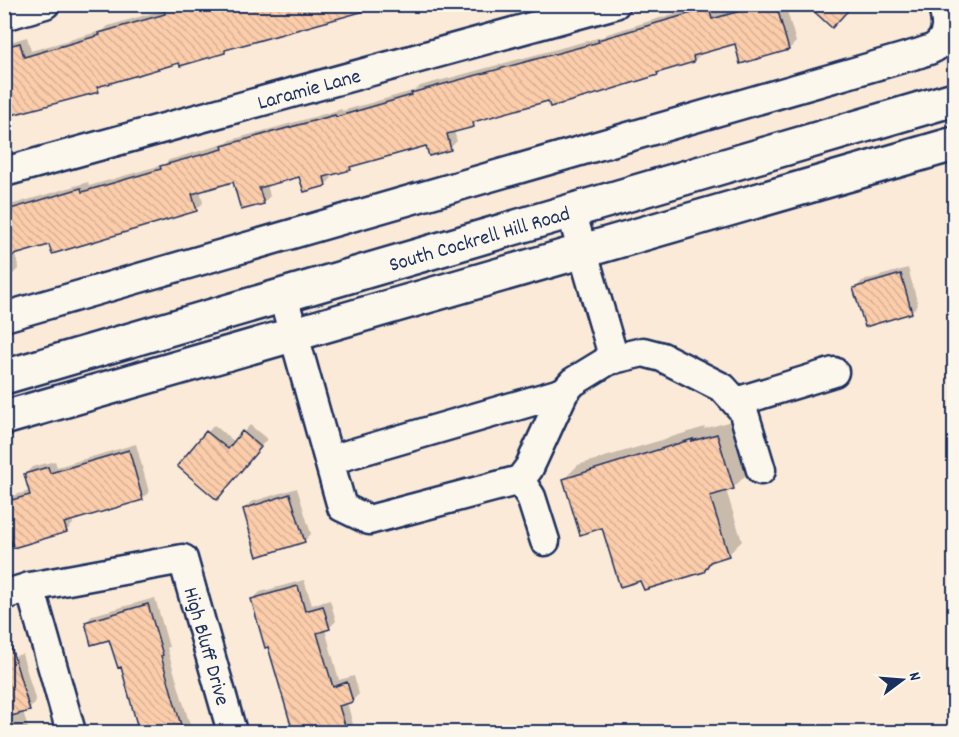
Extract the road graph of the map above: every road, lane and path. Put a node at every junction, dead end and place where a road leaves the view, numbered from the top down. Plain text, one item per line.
1 (45, 4) edge
2 (615, 4) edge
3 (942, 4) edge
4 (4, 16) edge
5 (954, 99) edge
6 (954, 144) edge
7 (4, 172) edge
8 (571, 212) junction
9 (582, 251) junction
10 (283, 296) junction
11 (4, 317) edge
12 (294, 335) junction
13 (614, 358) junction
14 (834, 372) dead end
15 (4, 377) edge
16 (564, 392) junction
17 (736, 402) junction
18 (4, 418) edge
19 (330, 460) junction
20 (760, 470) dead end
21 (520, 480) junction
22 (545, 541) dead end
23 (17, 591) edge
24 (71, 732) edge
25 (232, 732) edge

1 - 4 street
2 - 7 street, Laramie Lane
3 - 11 street
5 - 8 main road, South Cockrell Hill Road
6 - 9 main road, South Cockrell Hill Road
8 - 9 street
8 - 10 main road, South Cockrell Hill Road
9 - 12 main road, South Cockrell Hill Road
9 - 13 street
10 - 12 street
10 - 15 main road, South Cockrell Hill Road
12 - 18 main road, South Cockrell Hill Road
12 - 19 street
13 - 16 street
13 - 17 street
14 - 17 street
16 - 19 street
16 - 21 street
17 - 20 street
19 - 21 street
21 - 22 street
23 - 24 street
23 - 25 street, High Bluff Drive

